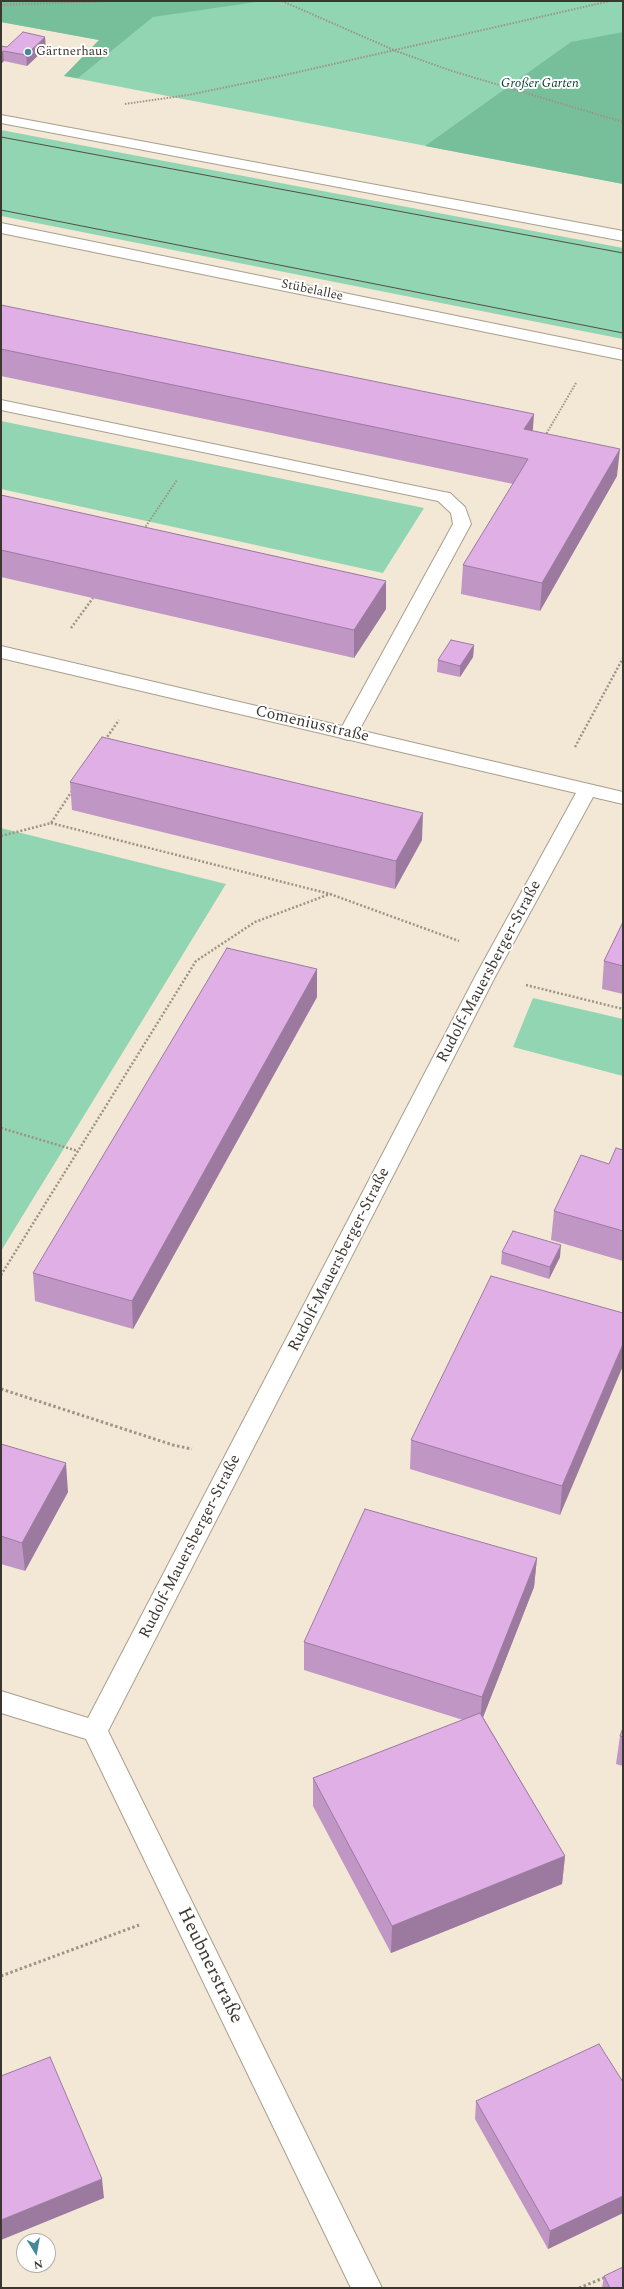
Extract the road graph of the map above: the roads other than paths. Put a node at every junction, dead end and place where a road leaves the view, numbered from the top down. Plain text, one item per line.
1 (1, 120) edge
2 (1, 228) edge
3 (623, 236) edge
4 (623, 355) edge
5 (1, 405) edge
6 (1, 652) edge
7 (348, 734) junction
8 (587, 790) junction
9 (623, 798) edge
10 (1, 1702) edge
11 (95, 1731) junction
12 (367, 2288) edge

1 - 3 street
2 - 4 street, Stübelallee
5 - 7 street
6 - 7 street, Comeniusstraße
7 - 8 street, Comeniusstraße
8 - 9 street, Comeniusstraße
8 - 11 street, Rudolf-Mauersberger-Straße
10 - 11 street
11 - 12 street, Heubnerstraße

